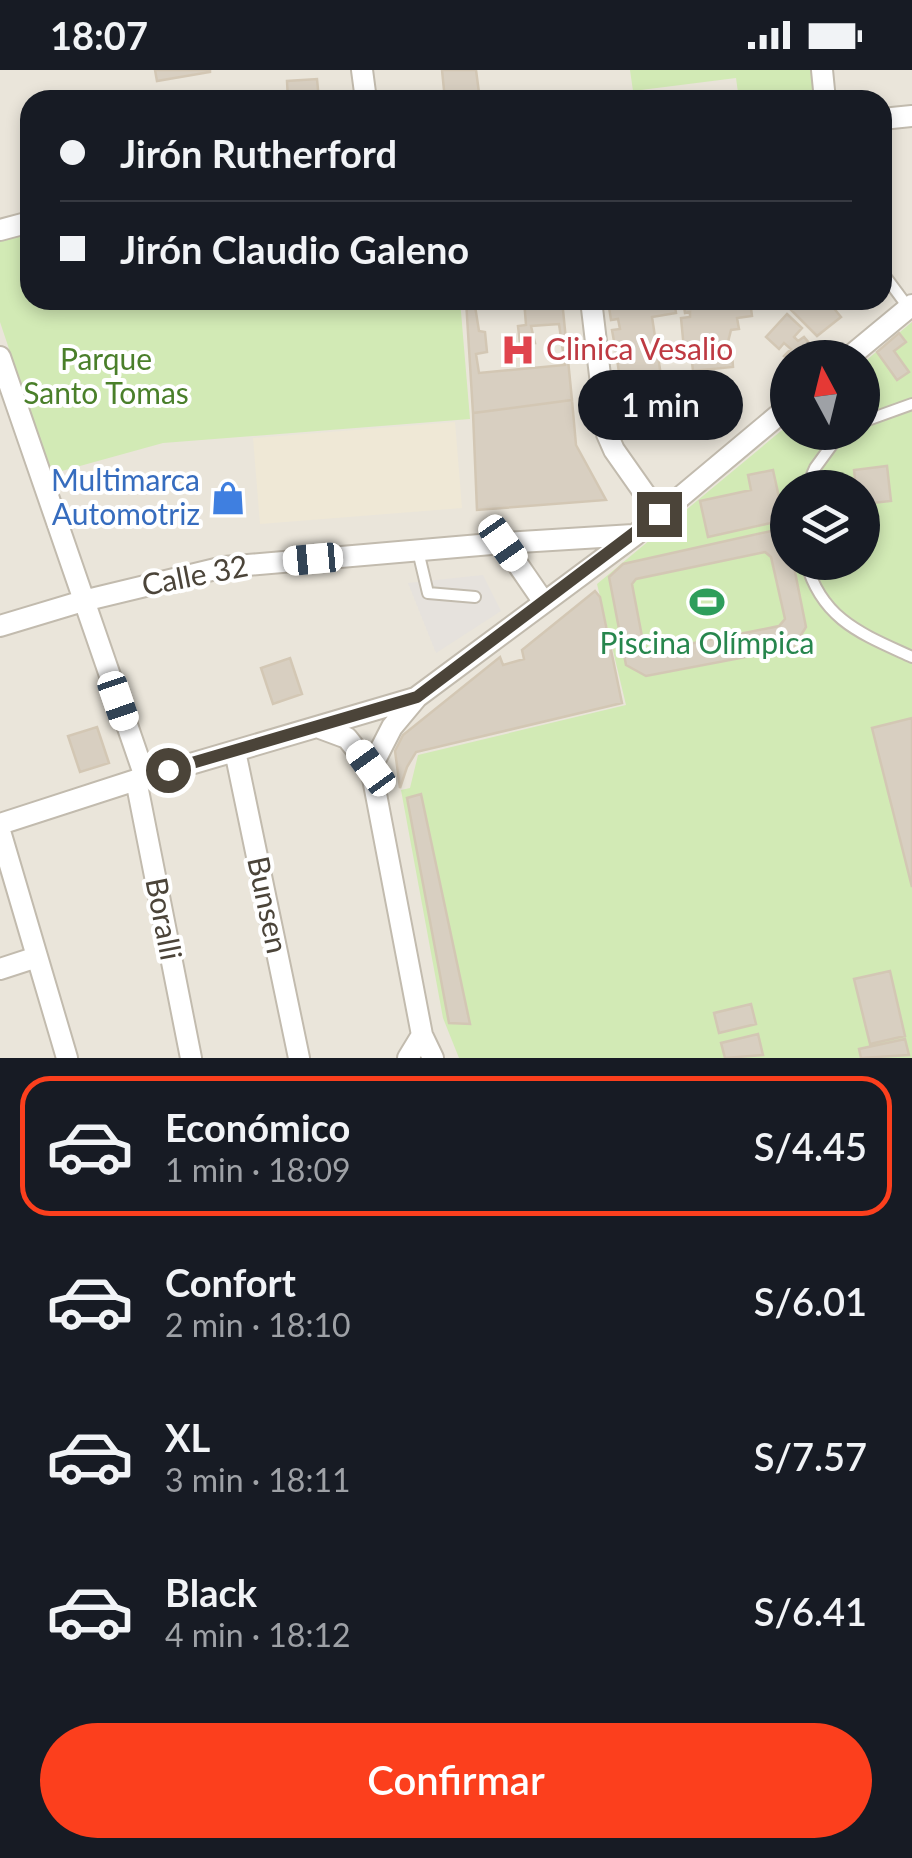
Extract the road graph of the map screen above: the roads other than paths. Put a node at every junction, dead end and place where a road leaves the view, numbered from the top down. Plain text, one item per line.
1 (892, 284) edge
2 (910, 306) edge
3 (591, 310) edge
4 (869, 340) edge
5 (0, 357) edge
6 (912, 404) edge
7 (880, 416) edge
8 (770, 423) edge
9 (659, 514) junction
10 (634, 535) junction
11 (503, 543) junction
12 (418, 550) junction
13 (811, 580) edge
14 (475, 597) dead end
15 (83, 601) junction
16 (543, 601) junction
17 (0, 626) edge
18 (912, 657) edge
19 (417, 697) junction
20 (319, 728) junction
21 (235, 751) junction
22 (371, 768) junction
23 (140, 778) junction
24 (0, 828) edge
25 (37, 957) junction
26 (0, 969) edge
27 (422, 1035) junction
28 (67, 1058) edge
29 (191, 1058) edge
30 (299, 1058) edge
31 (408, 1058) edge
32 (432, 1058) edge

1 - 2 lane
2 - 4 street
3 - 9 street
5 - 15 street, Boralli
6 - 7 lane
8 - 9 street
9 - 10 street
10 - 11 street, Calle 32
10 - 16 street
11 - 12 street, Calle 32
11 - 16 street
12 - 14 lane
12 - 15 street, Calle 32
13 - 18 lane
15 - 17 street, Calle 32
15 - 23 street, Boralli
16 - 19 street
19 - 20 street
19 - 22 street
20 - 21 street
20 - 22 street
21 - 23 street
21 - 30 street, Bunsen
22 - 27 street
23 - 24 street
23 - 29 street, Boralli
24 - 25 street
25 - 26 street
25 - 28 street
27 - 31 street
27 - 32 street

